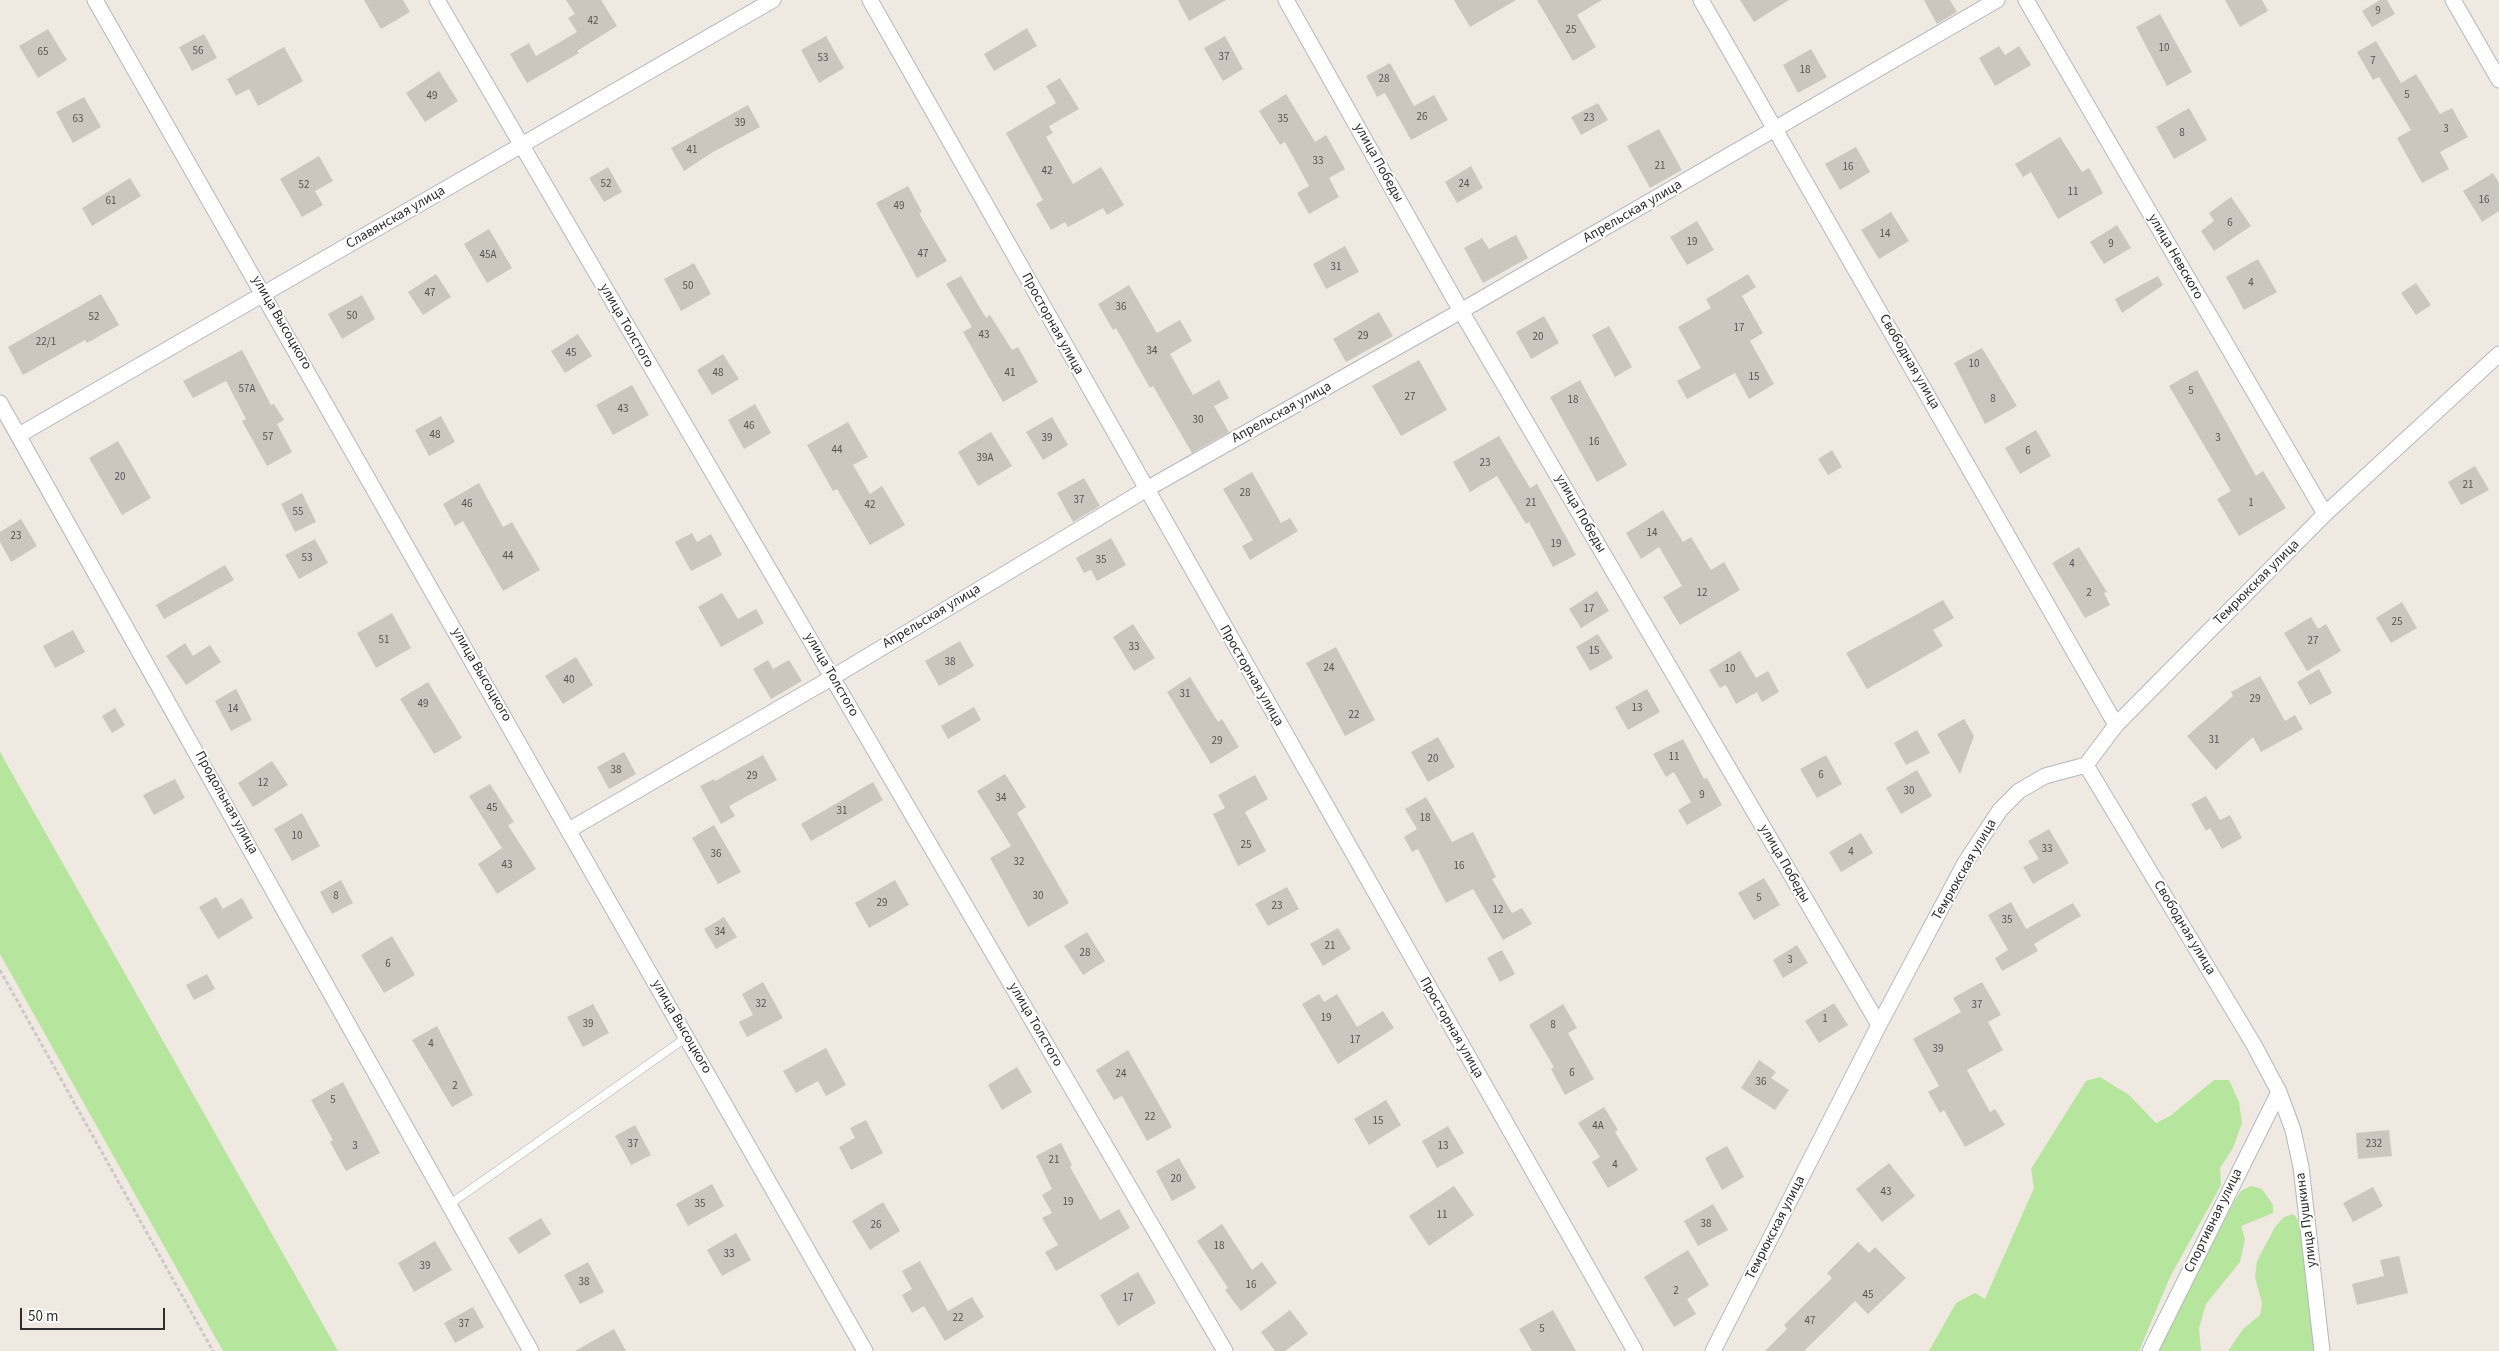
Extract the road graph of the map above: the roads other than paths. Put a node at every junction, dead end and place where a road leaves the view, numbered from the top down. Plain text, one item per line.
1 (95, 0) edge
2 (437, 0) edge
3 (773, 0) edge
4 (870, 0) edge
5 (1286, 0) edge
6 (1701, 0) edge
7 (1997, 0) edge
8 (2026, 0) edge
9 (2453, 0) edge
10 (2499, 80) edge
11 (1775, 129) junction
12 (521, 146) junction
13 (264, 294) junction
14 (1461, 312) junction
15 (2499, 354) edge
16 (0, 403) edge
17 (19, 435) junction
18 (1145, 490) junction
19 (2325, 514) junction
20 (833, 677) junction
21 (2116, 725) junction
22 (2086, 765) junction
23 (569, 830) junction
24 (1879, 1025) junction
25 (687, 1037) junction
26 (2279, 1092) junction
27 (450, 1204) junction
28 (531, 1351) edge
29 (865, 1351) edge
30 (1224, 1351) edge
31 (1635, 1351) edge
32 (1713, 1351) edge
33 (2150, 1351) edge
34 (2322, 1351) edge

1 - 13 street, улица Высоцкого
2 - 12 street, улица Толстого
3 - 12 street, Славянская улица
4 - 18 street, Просторная улица
5 - 14 street, улица Победы
6 - 11 street, Свободная улица
7 - 11 street, Апрельская улица
8 - 19 street, улица Невского
9 - 10 street
11 - 14 street, Апрельская улица
11 - 21 street, Свободная улица
12 - 13 street, Славянская улица
12 - 20 street, улица Толстого
13 - 17 street, Славянская улица
13 - 23 street, улица Высоцкого
14 - 18 street, Апрельская улица
14 - 24 street, улица Победы
15 - 19 street, Темрюкская улица
16 - 17 street, Продольная улица
17 - 27 street, Продольная улица
18 - 20 street, Апрельская улица
18 - 31 street, Просторная улица
19 - 21 street, Темрюкская улица
20 - 23 street, Апрельская улица
20 - 30 street, улица Толстого
21 - 22 street, Темрюкская улица
22 - 24 street, Темрюкская улица
22 - 26 street, Свободная улица
23 - 25 street, улица Высоцкого
24 - 32 street, Темрюкская улица
25 - 27 lane
25 - 29 street, улица Высоцкого
26 - 33 street, Спортивная улица
26 - 34 street, улица Пушкина
27 - 28 street, Продольная улица

